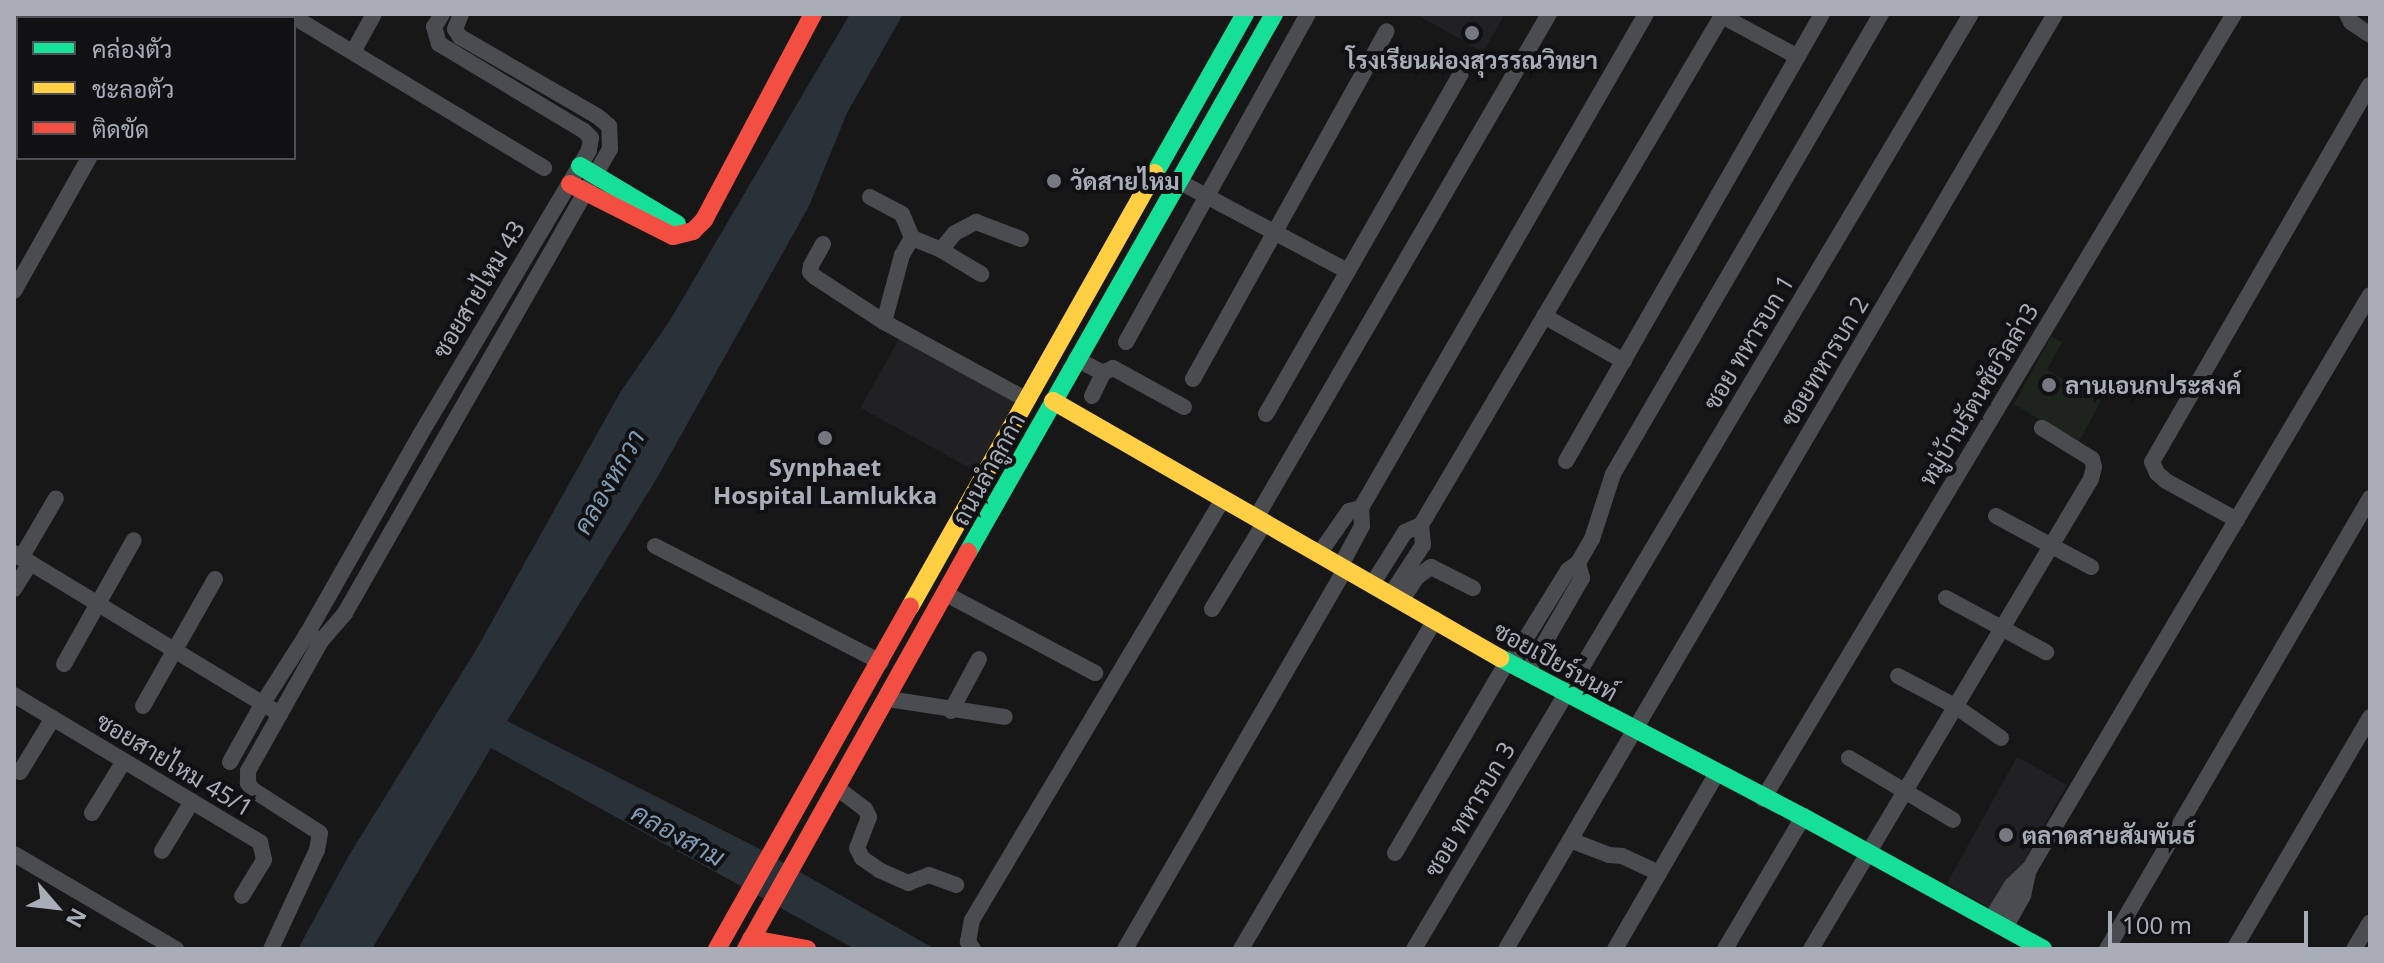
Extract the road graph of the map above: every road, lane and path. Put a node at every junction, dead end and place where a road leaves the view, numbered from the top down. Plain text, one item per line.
1 (374, 14) edge
2 (442, 14) edge
3 (461, 14) edge
4 (813, 14) edge
5 (1245, 14) edge
6 (1274, 14) edge
7 (1308, 14) edge
8 (1549, 14) edge
9 (1646, 14) edge
10 (1822, 14) edge
11 (1881, 14) edge
12 (1971, 14) edge
13 (2055, 14) edge
14 (2234, 14) edge
15 (2347, 14) edge
16 (1722, 15) edge
17 (296, 18) edge
18 (1387, 31) dead end
19 (2370, 35) edge
20 (353, 52) junction
21 (1798, 57) junction
22 (1461, 74) dead end
23 (2370, 85) edge
24 (1195, 103) junction
25 (1217, 112) junction
26 (88, 160) edge
27 (544, 168) dead end
28 (588, 170) junction
29 (1178, 181) junction
30 (578, 189) junction
31 (870, 197) dead end
32 (1207, 197) junction
33 (684, 235) junction
34 (1276, 235) junction
35 (912, 238) junction
36 (1021, 239) dead end
37 (823, 244) dead end
38 (941, 250) junction
39 (1347, 271) junction
40 (981, 274) dead end
41 (14, 291) edge
42 (2370, 295) edge
43 (1544, 316) junction
44 (884, 322) junction
45 (1126, 342) dead end
46 (1076, 359) junction
47 (1624, 361) junction
48 (1103, 373) junction
49 (1193, 379) dead end
50 (1092, 396) dead end
51 (1027, 400) junction
52 (1053, 401) junction
53 (1184, 407) dead end
54 (1266, 414) dead end
55 (2042, 428) dead end
56 (1566, 461) dead end
57 (56, 498) dead end
58 (2370, 498) edge
59 (1223, 499) junction
60 (1361, 508) junction
61 (1996, 516) dead end
62 (1260, 520) junction
63 (2237, 520) junction
64 (1421, 525) junction
65 (134, 540) dead end
66 (2050, 544) junction
67 (655, 546) dead end
68 (1319, 554) junction
69 (22, 558) edge
70 (1344, 566) junction
71 (2091, 567) dead end
72 (215, 579) dead end
73 (1373, 583) junction
74 (1473, 588) dead end
75 (14, 589) edge
76 (946, 594) junction
77 (1396, 597) junction
78 (1946, 598) dead end
79 (99, 603) junction
80 (1212, 609) dead end
81 (1435, 619) junction
82 (2001, 630) junction
83 (314, 638) junction
84 (175, 650) junction
85 (2046, 652) dead end
86 (979, 659) dead end
87 (881, 662) junction
88 (64, 664) dead end
89 (1515, 666) junction
90 (1095, 673) dead end
91 (1898, 676) dead end
92 (1566, 694) junction
93 (14, 695) edge
94 (888, 699) junction
95 (263, 703) junction
96 (143, 706) dead end
97 (1955, 706) junction
98 (951, 711) junction
99 (280, 714) junction
100 (1005, 717) dead end
101 (2370, 717) edge
102 (53, 718) junction
103 (1631, 730) junction
104 (2001, 738) dead end
105 (1849, 758) dead end
106 (124, 761) junction
107 (230, 762) dead end
108 (20, 772) dead end
109 (1717, 773) junction
110 (837, 788) junction
111 (1905, 789) junction
112 (1763, 799) junction
113 (192, 801) junction
114 (92, 813) dead end
115 (1803, 817) junction
116 (1953, 820) dead end
117 (1570, 840) junction
118 (162, 851) dead end
119 (1395, 853) dead end
120 (1866, 853) junction
121 (14, 854) edge
122 (1659, 873) junction
123 (956, 885) dead end
124 (242, 896) dead end
125 (2370, 922) edge
126 (1998, 925) junction
127 (752, 938) edge
128 (2030, 946) edge
129 (176, 949) edge
130 (271, 949) edge
131 (717, 949) edge
132 (807, 949) edge
133 (973, 949) edge
134 (1125, 949) edge
135 (1241, 949) edge
136 (1414, 949) edge
137 (1506, 949) edge
138 (1615, 949) edge
139 (1725, 949) edge
140 (1811, 949) edge
141 (2107, 949) edge
142 (2234, 949) edge
143 (2354, 949) edge

1 - 20 street
2 - 28 street, ซอยสายไหม 43
3 - 28 street
4 - 33 main road
5 - 24 main road, ถนนลำลูกกา
6 - 25 main road, ถนนลำลูกกา
7 - 32 street
8 - 62 street
9 - 60 street
10 - 21 street
11 - 89 street
12 - 92 street, ซอย ทหารบก 1
13 - 103 street, ซอยทหารบก 2
14 - 112 street, หมู่บ้านรัตนชัยวิลล่า3
15 - 19 street
16 - 21 street
16 - 43 street
17 - 20 street
18 - 34 street
20 - 27 street
21 - 47 street
22 - 39 street
23 - 63 street
24 - 25 main road
24 - 51 main road, ถนนลำลูกกา
25 - 29 main road, ถนนลำลูกกา
26 - 41 street
28 - 30 street, ซอยสายไหม 43
28 - 33 main road
29 - 32 street
29 - 46 main road, ถนนลำลูกกา
30 - 33 main road
30 - 83 street, ซอยสายไหม 43
30 - 83 street
31 - 35 street
32 - 34 street
32 - 45 street
34 - 39 street
34 - 49 street
35 - 38 street
35 - 44 street
36 - 38 street
37 - 44 street
38 - 40 street
39 - 54 street
42 - 63 street
43 - 47 street
43 - 64 street
44 - 51 street
46 - 48 street
46 - 52 main road, ถนนลำลูกกา
47 - 56 street
48 - 50 street
48 - 53 street
51 - 87 main road, ถนนลำลูกกา
52 - 59 main road, ซอยเปียร์นนท์
52 - 76 main road, ถนนลำลูกกา
55 - 66 street
57 - 69 street
58 - 141 street
59 - 62 main road, ซอยเปียร์นนท์
59 - 133 street
60 - 68 street
60 - 70 street
61 - 66 street
62 - 68 main road, ซอยเปียร์นนท์
62 - 80 street
63 - 126 street
64 - 73 street
64 - 77 street
65 - 79 street
66 - 71 street
66 - 82 street
67 - 87 street
68 - 70 main road, ซอยเปียร์นนท์
69 - 75 street
69 - 79 street
70 - 73 main road, ซอยเปียร์นนท์
70 - 134 street
72 - 84 street
73 - 77 main road, ซอยเปียร์นนท์
74 - 77 street
76 - 90 street
76 - 94 main road, ถนนลำลูกกา
77 - 81 main road, ซอยเปียร์นนท์
78 - 82 street
79 - 84 street
79 - 88 street
81 - 89 main road, ซอยเปียร์นนท์
81 - 135 street
82 - 85 street
82 - 97 street
83 - 95 street
83 - 99 street
84 - 95 street
84 - 96 street
86 - 98 street
87 - 131 main road, ถนนลำลูกกา
89 - 92 main road, ซอยเปียร์นนท์
89 - 119 street
91 - 97 street
92 - 103 main road, ซอยเปียร์นนท์
92 - 136 street, ซอย ทหารบก 3
93 - 102 street, ซอยสายไหม 45/1
94 - 98 street
94 - 110 main road, ถนนลำลูกกา
95 - 99 street
95 - 107 street
97 - 104 street
97 - 111 street
98 - 100 street
99 - 130 street
101 - 142 street
102 - 106 street, ซอยสายไหม 45/1
102 - 108 street
103 - 109 main road, ซอยเปียร์นนท์
103 - 117 street, ซอยทหารบก 2
105 - 111 street
106 - 113 street, ซอยสายไหม 45/1
106 - 114 street
109 - 112 main road, ซอยเปียร์นนท์
109 - 122 street
110 - 123 street
110 - 127 main road, ถนนลำลูกกา
111 - 116 street
111 - 120 street
112 - 115 main road, ซอยเปียร์นนท์
113 - 118 street
113 - 124 street, ซอยสายไหม 45/1
115 - 120 main road, ซอยเปียร์นนท์
115 - 139 street
117 - 122 street
117 - 137 street, ซอยทหารบก 2
120 - 126 main road, ซอยเปียร์นนท์
120 - 140 street
121 - 129 street
122 - 138 street
125 - 143 street
126 - 128 main road, ซอยเปียร์นนท์
127 - 132 main road

